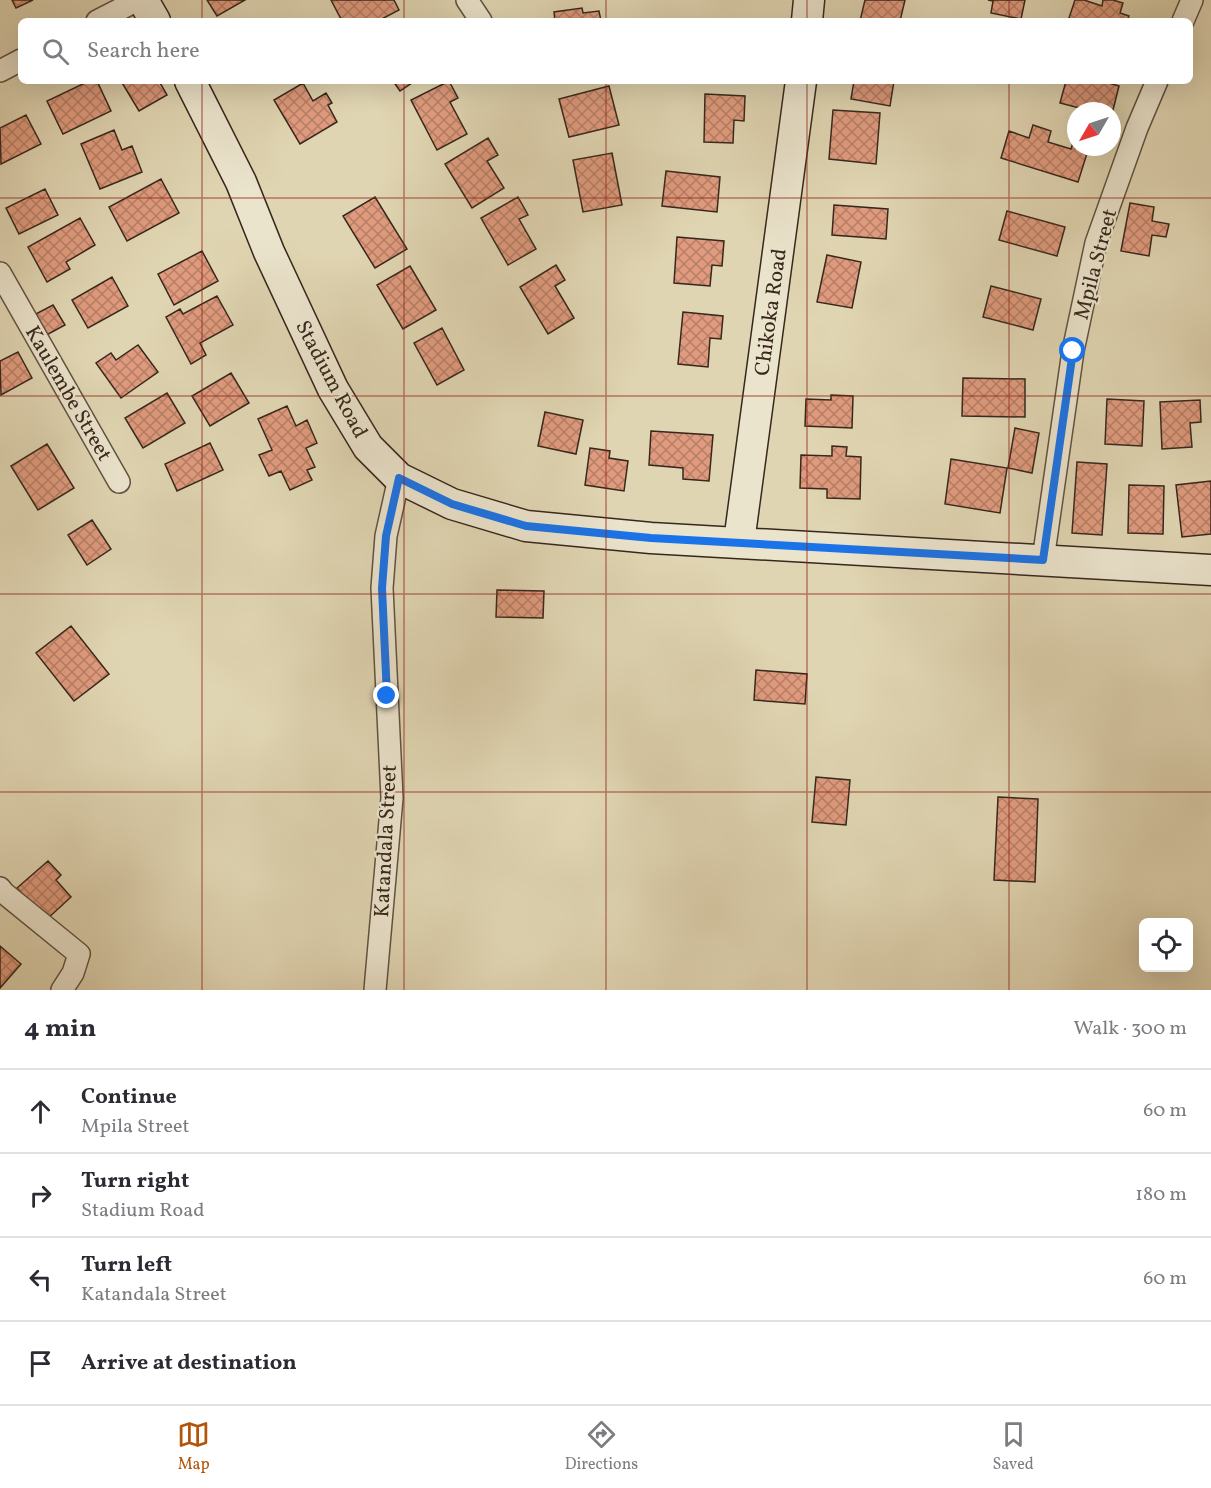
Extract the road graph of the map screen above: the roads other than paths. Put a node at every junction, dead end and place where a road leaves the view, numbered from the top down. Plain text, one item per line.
1 (140, 0) edge
2 (467, 0) edge
3 (809, 0) edge
4 (1192, 0) edge
5 (103, 18) edge
6 (153, 18) edge
7 (479, 18) edge
8 (807, 18) edge
9 (1184, 18) edge
10 (18, 62) edge
11 (0, 71) edge
12 (192, 84) edge
13 (801, 84) edge
14 (1156, 84) edge
15 (0, 273) edge
16 (399, 478) junction
17 (120, 482) dead end
18 (739, 542) junction
19 (1043, 560) junction
20 (1211, 570) edge
21 (0, 888) edge
22 (62, 990) edge
23 (375, 990) edge

1 - 5 street
1 - 6 street
2 - 7 street
3 - 8 street
4 - 9 street
10 - 11 street
12 - 16 street, Stadium Road
13 - 18 street, Chikoka Road
14 - 19 street, Mpila Street
15 - 17 street, Kaulembe Street
16 - 18 street, Stadium Road
16 - 23 street, Katandala Street
18 - 19 street, Stadium Road
19 - 20 street, Stadium Road
21 - 22 street

